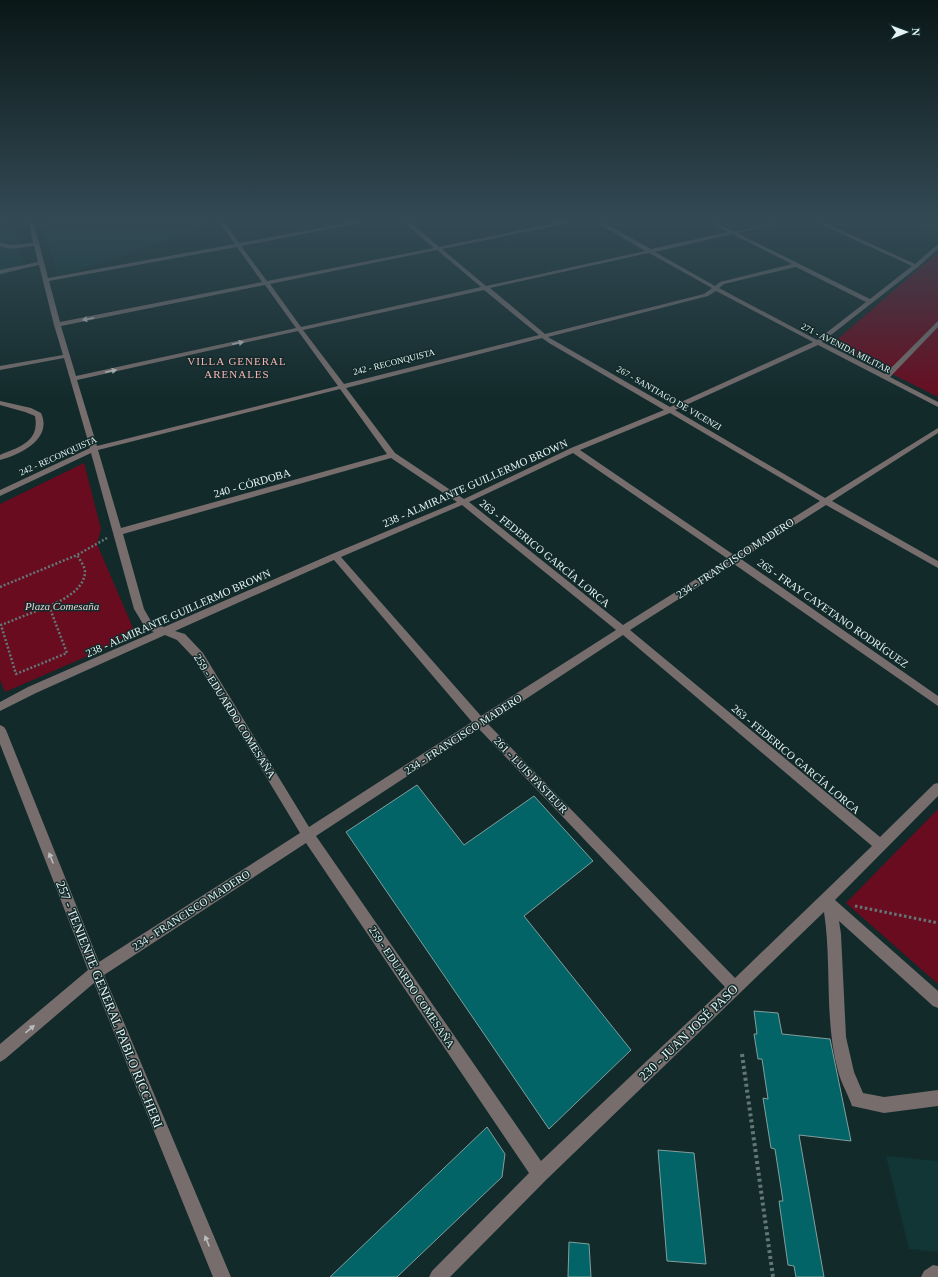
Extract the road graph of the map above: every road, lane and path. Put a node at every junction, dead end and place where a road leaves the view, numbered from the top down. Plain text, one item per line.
1 (47, 283) edge
2 (265, 283) joint
3 (478, 283) edge
4 (510, 283) edge
5 (706, 283) edge
6 (724, 283) edge
7 (832, 283) edge
8 (894, 283) edge
9 (485, 288) junction
10 (716, 288) junction
11 (869, 301) junction
12 (57, 325) junction
13 (937, 327) edge
14 (299, 329) junction
15 (542, 335) junction
16 (817, 343) junction
17 (66, 356) junction
18 (0, 368) edge
19 (884, 378) junction
20 (73, 379) junction
21 (341, 386) junction
22 (0, 403) edge
23 (938, 406) edge
24 (670, 410) junction
25 (938, 430) edge
26 (94, 449) junction
27 (574, 450) junction
28 (392, 455) junction
29 (0, 458) edge
30 (0, 493) edge
31 (825, 501) junction
32 (463, 502) junction
33 (118, 532) junction
34 (77, 555) junction
35 (335, 556) junction
36 (734, 559) junction
37 (938, 565) edge
38 (0, 587) edge
39 (49, 606) junction
40 (623, 630) junction
41 (164, 632) junction
42 (938, 702) edge
43 (0, 707) edge
44 (481, 724) junction
45 (0, 730) edge
46 (938, 788) edge
47 (308, 834) junction
48 (880, 845) junction
49 (827, 902) junction
50 (938, 923) edge
51 (96, 972) junction
52 (734, 987) junction
53 (938, 1001) edge
54 (0, 1054) edge
55 (742, 1054) dead end
56 (938, 1098) edge
57 (540, 1174) junction
58 (938, 1275) edge
59 (222, 1277) edge
60 (438, 1277) edge
61 (774, 1277) edge
62 (930, 1277) edge

1 - 12 street, 259 - EDUARDO COMESAÑA
2 -> 12 street
2 - 14 street, 263 - FEDERICO GARCÍA LORCA
3 - 9 street, 267 - SANTIAGO DE VICENZI
4 - 9 street
5 - 10 street, 271 - AVENIDA MILITAR
6 - 10 street, 242 - RECONQUISTA
7 - 11 street
8 - 11 street, 238 - ALMIRANTE GUILLERMO BROWN
9 - 14 street
9 - 15 street, 267 - SANTIAGO DE VICENZI
10 - 15 street, 242 - RECONQUISTA
10 - 16 street, 271 - AVENIDA MILITAR
11 - 16 street, 238 - ALMIRANTE GUILLERMO BROWN
12 - 17 street, 259 - EDUARDO COMESAÑA
13 - 19 street
20 -> 14 street
14 - 21 street, 263 - FEDERICO GARCÍA LORCA
15 - 21 street, 242 - RECONQUISTA
15 - 24 street, 267 - SANTIAGO DE VICENZI
16 - 19 street, 271 - AVENIDA MILITAR
16 - 24 street, 238 - ALMIRANTE GUILLERMO BROWN
17 - 18 street
17 - 20 street, 259 - EDUARDO COMESAÑA
19 - 23 street, 271 - AVENIDA MILITAR
20 - 26 street, 259 - EDUARDO COMESAÑA
21 - 26 street, 242 - RECONQUISTA
21 - 28 street, 263 - FEDERICO GARCÍA LORCA
22 - 29 street
24 - 27 street, 238 - ALMIRANTE GUILLERMO BROWN
24 - 31 street, 267 - SANTIAGO DE VICENZI
25 - 31 street, 234 - FRANCISCO MADERO
26 - 30 street, 242 - RECONQUISTA
26 - 33 street, 259 - EDUARDO COMESAÑA
27 - 32 street, 238 - ALMIRANTE GUILLERMO BROWN
27 - 36 street, 265 - FRAY CAYETANO RODRÍGUEZ
28 - 32 street, 263 - FEDERICO GARCÍA LORCA
28 - 33 street, 240 - CÓRDOBA
31 - 36 street, 234 - FRANCISCO MADERO
31 - 37 street, 267 - SANTIAGO DE VICENZI
32 - 35 street, 238 - ALMIRANTE GUILLERMO BROWN
32 - 40 street, 263 - FEDERICO GARCÍA LORCA
33 - 34 path
33 - 41 street, 259 - EDUARDO COMESAÑA
34 - 38 path
34 - 39 path
35 - 41 street, 238 - ALMIRANTE GUILLERMO BROWN
35 - 44 street, 261 - LUIS PASTEUR
36 - 40 street, 234 - FRANCISCO MADERO
36 - 42 street, 265 - FRAY CAYETANO RODRÍGUEZ
39 - 39 path
40 - 44 street, 234 - FRANCISCO MADERO
40 - 48 street, 263 - FEDERICO GARCÍA LORCA
41 - 43 street, 238 - ALMIRANTE GUILLERMO BROWN
41 - 47 street, 259 - EDUARDO COMESAÑA
44 - 47 street, 234 - FRANCISCO MADERO
44 - 52 street, 261 - LUIS PASTEUR
51 -> 45 street, 257 - TENIENTE GENERAL PABLO RICCHERI
46 - 48 street, 230 - JUAN JOSÉ PASO
47 - 51 street, 234 - FRANCISCO MADERO
47 - 57 street, 259 - EDUARDO COMESAÑA
48 - 49 street, 230 - JUAN JOSÉ PASO
49 - 50 path
49 - 52 street, 230 - JUAN JOSÉ PASO
49 - 53 street
49 - 56 street
54 -> 51 street, 234 - FRANCISCO MADERO
59 -> 51 street, 257 - TENIENTE GENERAL PABLO RICCHERI
52 - 57 street, 230 - JUAN JOSÉ PASO
55 - 61 path
57 - 60 street, 230 - JUAN JOSÉ PASO
58 - 62 street

